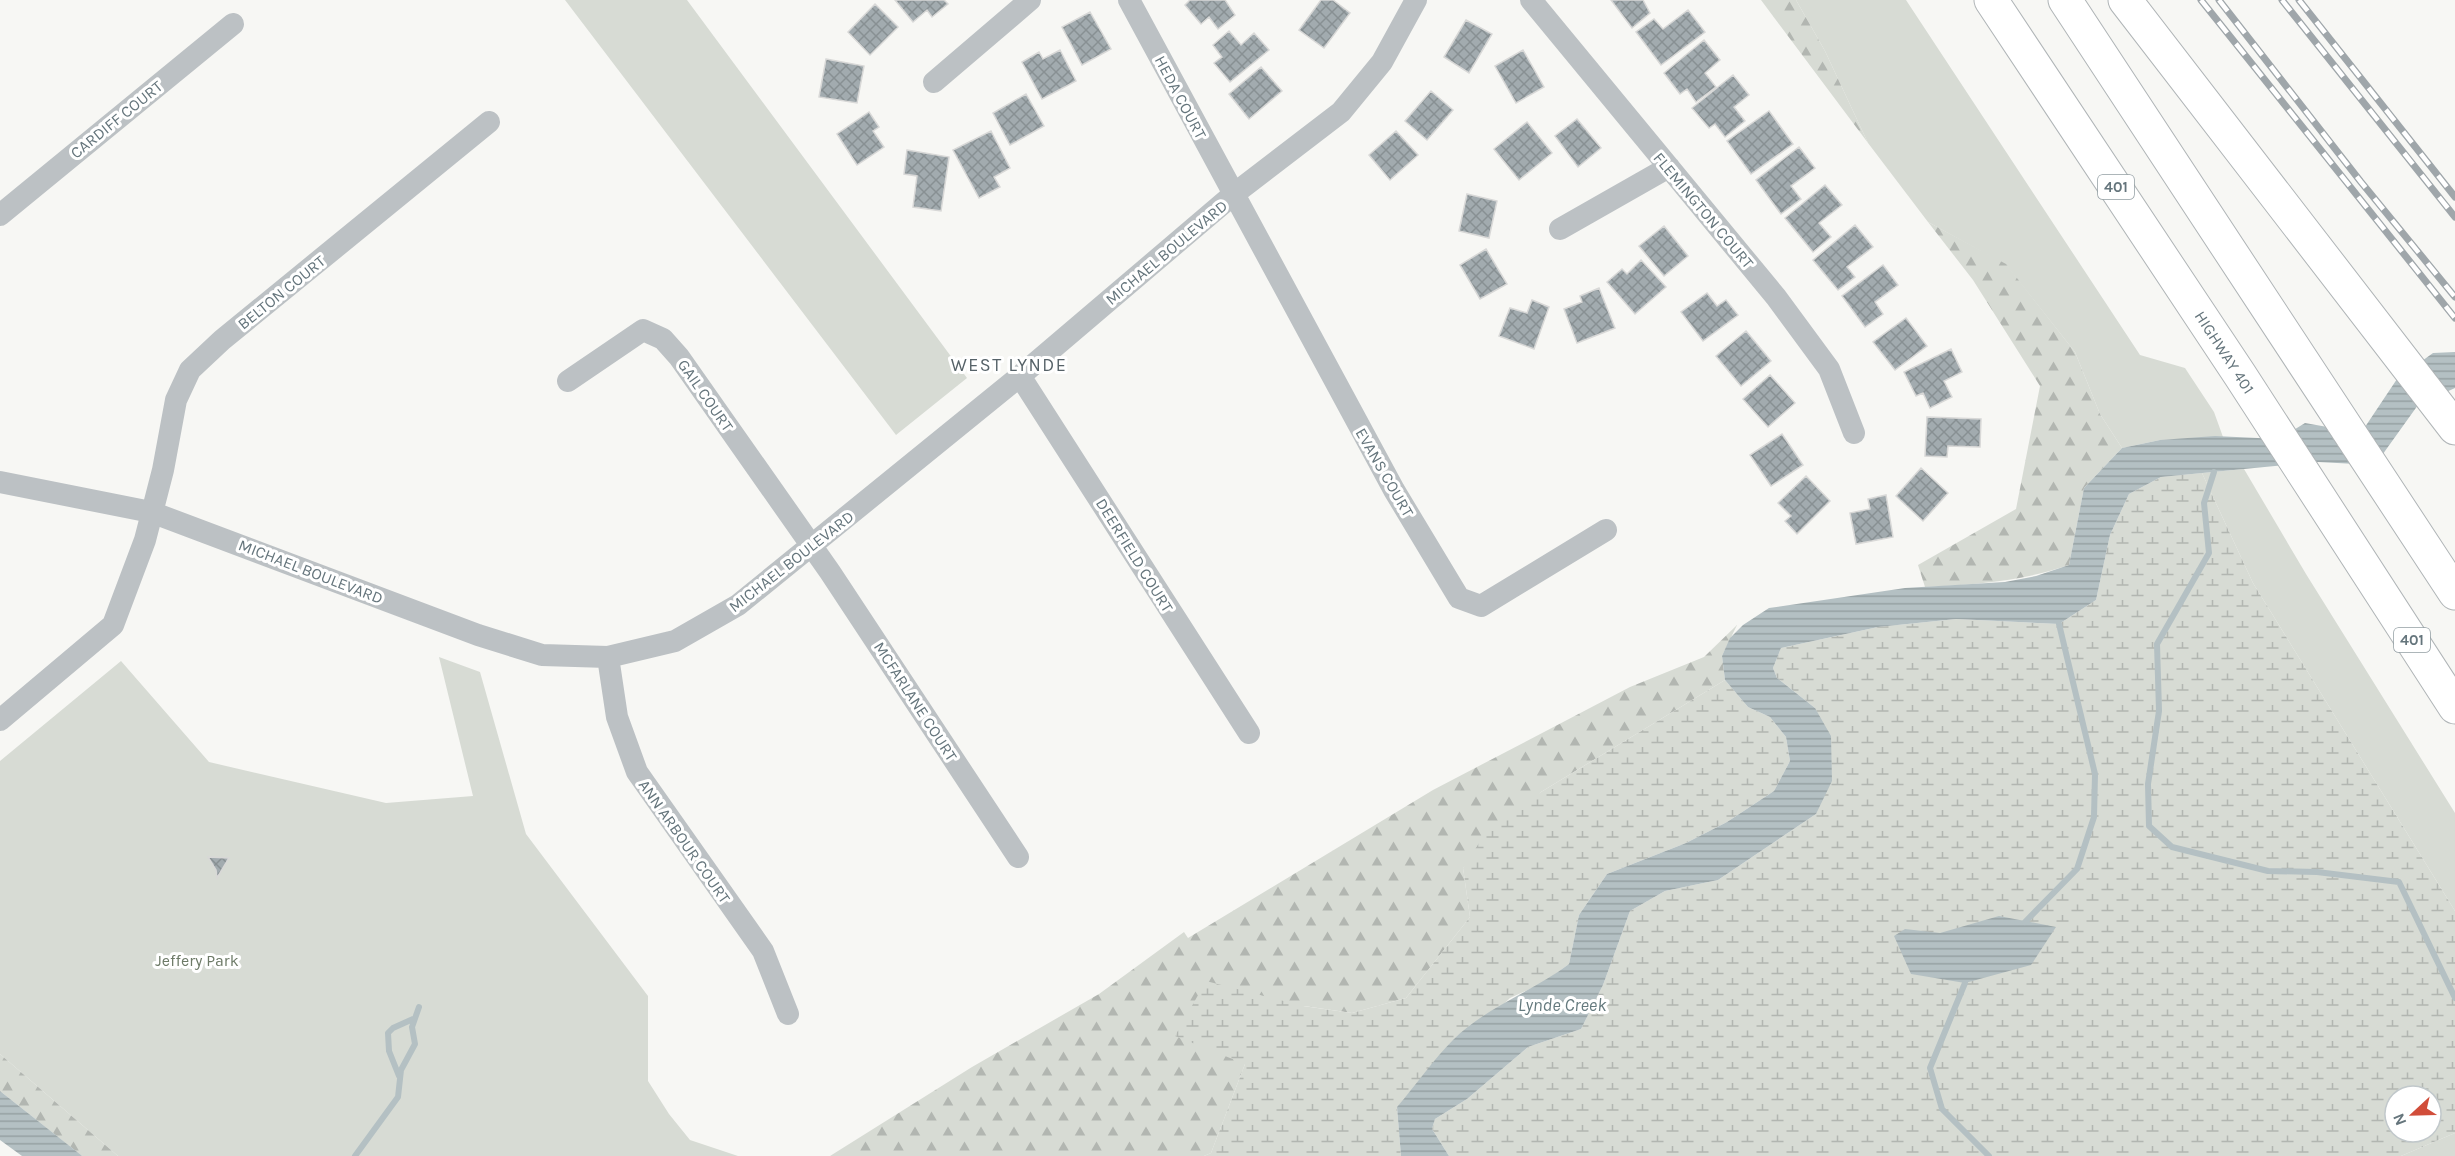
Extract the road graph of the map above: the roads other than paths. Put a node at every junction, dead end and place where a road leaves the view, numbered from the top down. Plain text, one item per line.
1 (1030, 0) edge
2 (1129, 0) edge
3 (1416, 0) edge
4 (1531, 0) edge
5 (1991, 0) edge
6 (2065, 0) edge
7 (2125, 0) edge
8 (233, 24) dead end
9 (934, 82) dead end
10 (489, 122) dead end
11 (1669, 167) junction
12 (1234, 194) junction
13 (0, 215) edge
14 (1560, 229) dead end
15 (1020, 376) junction
16 (568, 381) dead end
17 (2455, 428) edge
18 (1854, 433) dead end
19 (0, 482) edge
20 (151, 512) junction
21 (1605, 530) dead end
22 (812, 546) junction
23 (2455, 593) edge
24 (608, 657) junction
25 (2455, 707) edge
26 (0, 720) edge
27 (1249, 734) dead end
28 (1018, 857) dead end
29 (788, 1014) dead end

1 - 9 street
2 - 12 street, HEDA COURT
3 - 12 street, MICHAEL BOULEVARD
4 - 11 street, FLEMINGTON COURT
5 - 25 highway, HIGHWAY 401 / 401
6 - 23 highway
7 - 17 highway
8 - 13 street, CARDIFF COURT
10 - 20 street, BELTON COURT
11 - 14 street
11 - 18 street, FLEMINGTON COURT
12 - 15 street, MICHAEL BOULEVARD
12 - 21 street, EVANS COURT
15 - 22 street, MICHAEL BOULEVARD
15 - 27 street, DEERFIELD COURT
16 - 22 street, GAIL COURT
19 - 20 street, MICHAEL BOULEVARD
20 - 24 street, MICHAEL BOULEVARD
20 - 26 street, BELTON COURT
22 - 24 street, MICHAEL BOULEVARD
22 - 28 street, MCFARLANE COURT
24 - 29 street, ANN ARBOUR COURT

